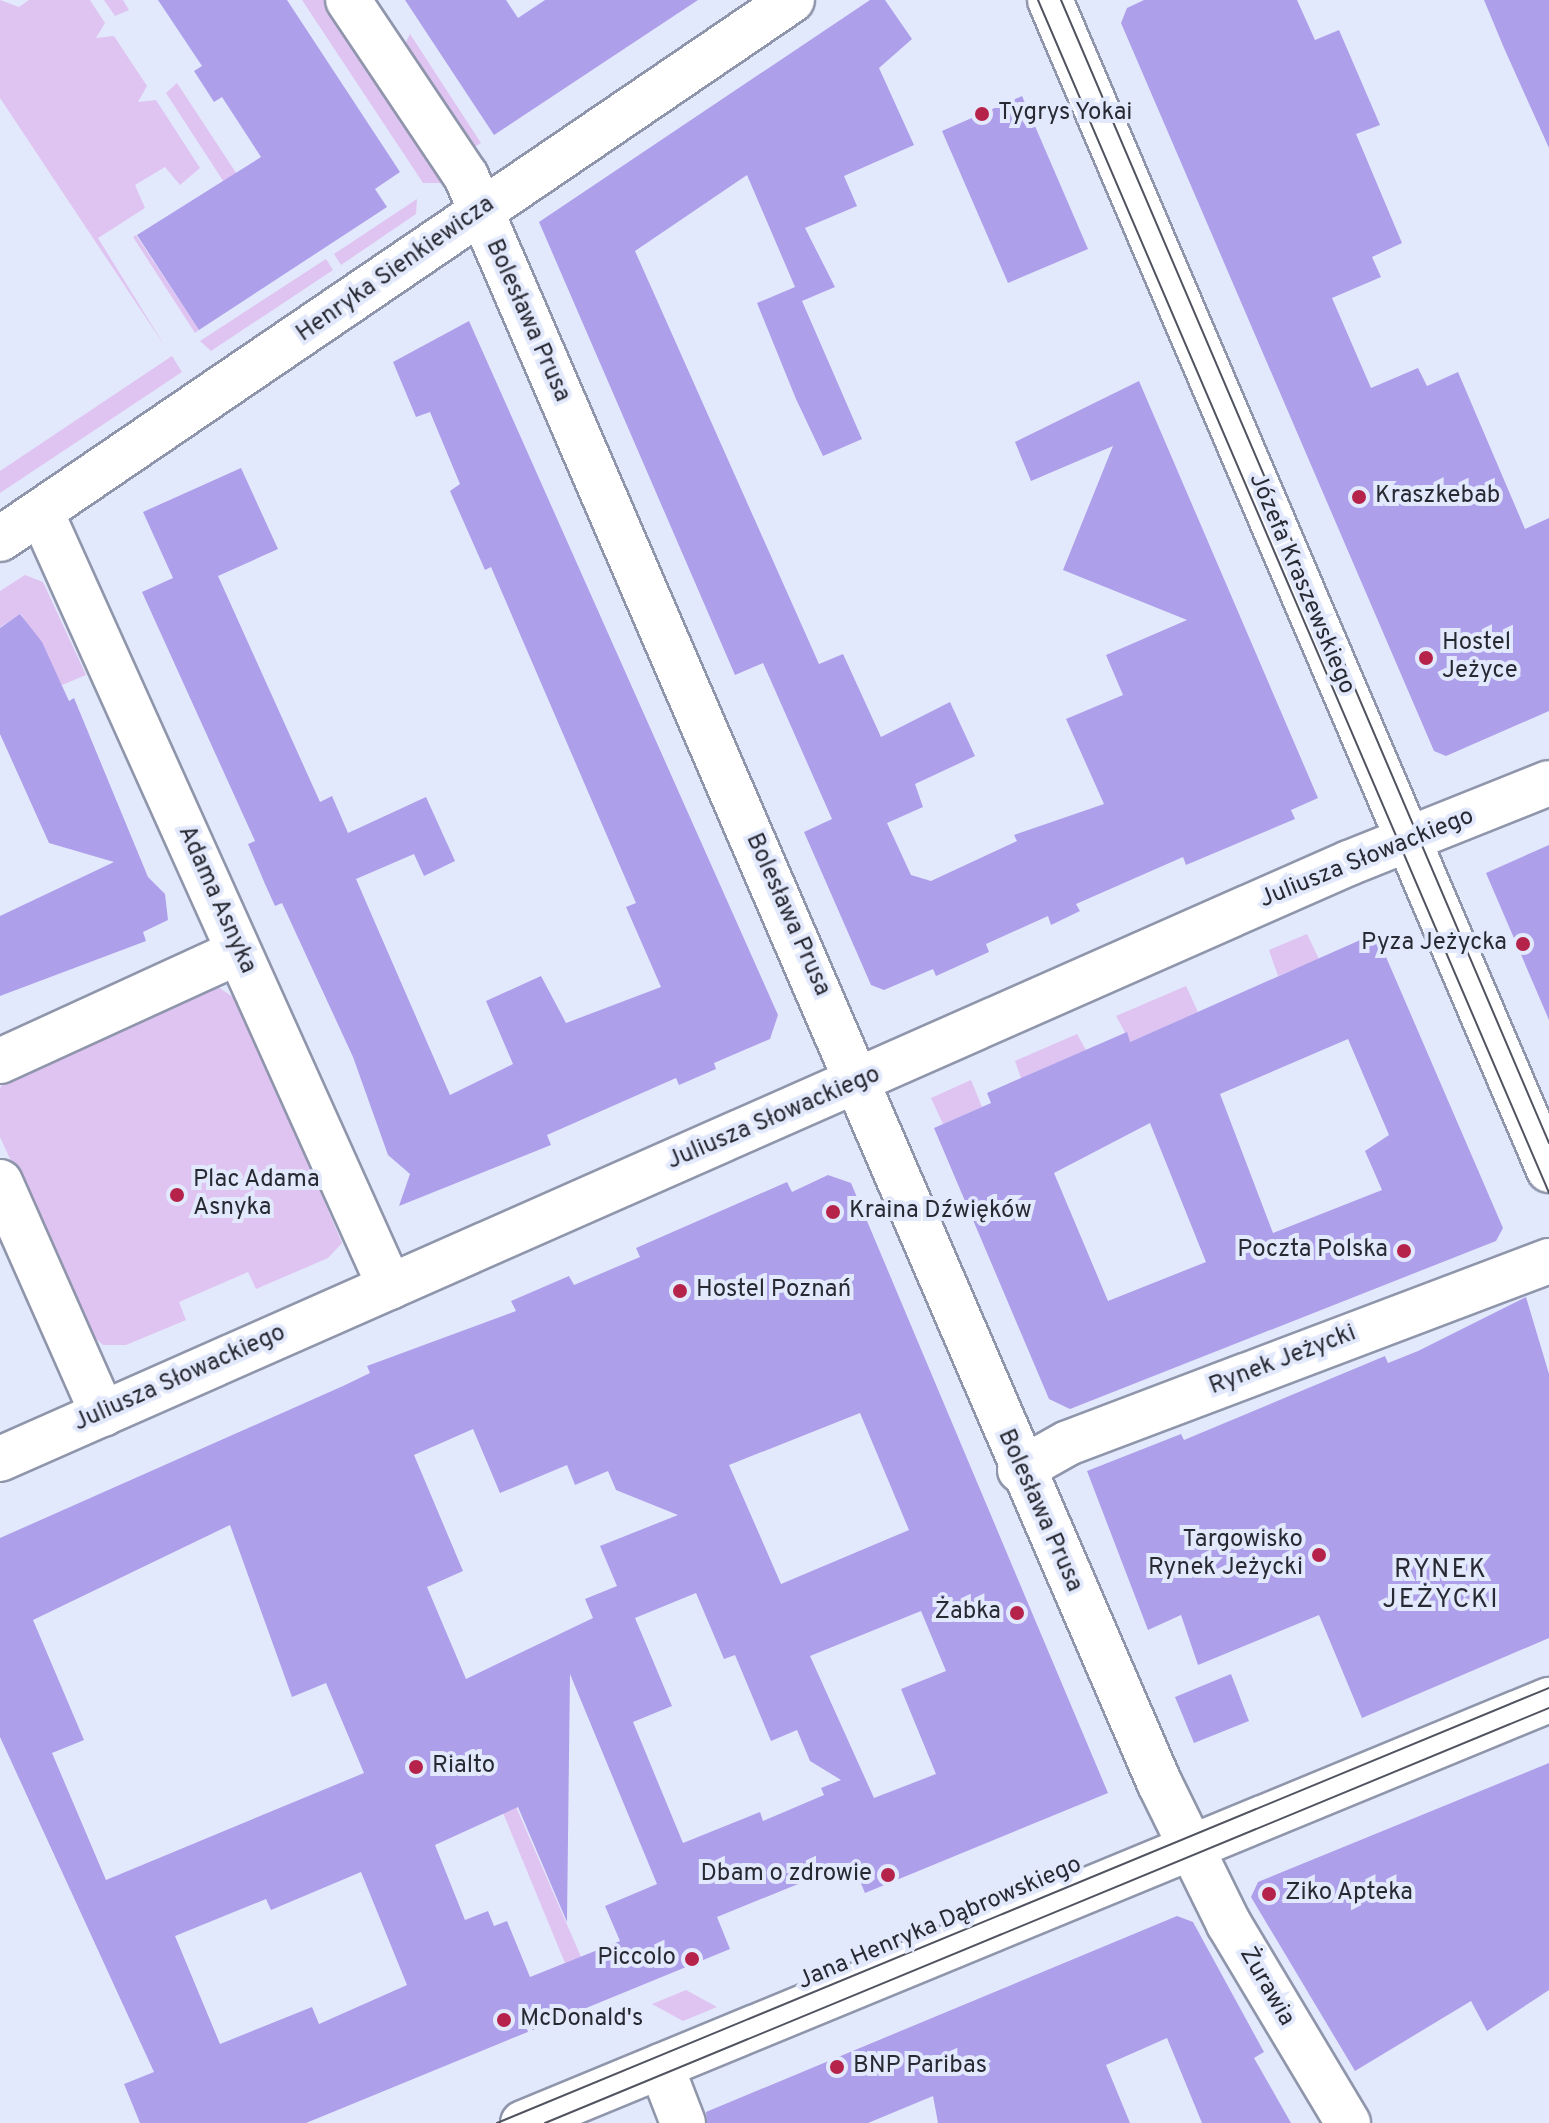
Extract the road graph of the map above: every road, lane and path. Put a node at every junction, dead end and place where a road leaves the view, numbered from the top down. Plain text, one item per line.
1 (348, 0) edge
2 (792, 0) edge
3 (1050, 0) edge
4 (480, 214) junction
5 (41, 512) junction
6 (0, 539) edge
7 (1549, 783) edge
8 (1411, 842) junction
9 (238, 952) junction
10 (0, 1061) edge
11 (859, 1082) junction
12 (1549, 1170) edge
13 (0, 1182) edge
14 (1549, 1261) edge
15 (390, 1287) junction
16 (103, 1414) junction
17 (0, 1459) edge
18 (1020, 1470) junction
19 (1549, 1700) edge
20 (1549, 1725) edge
21 (1191, 1848) junction
22 (661, 2066) junction
23 (523, 2123) edge
24 (683, 2123) edge
25 (1348, 2123) edge

1 - 4 street, Bolesława Prusa
2 - 4 street, Henryka Sienkiewicza
3 - 8 street, Józefa Kraszewskiego
4 - 5 street, Henryka Sienkiewicza
4 - 11 street, Bolesława Prusa
5 - 6 street, Henryka Sienkiewicza
5 - 9 street, Adama Asnyka
7 - 8 street, Juliusza Słowackiego
8 - 11 street, Juliusza Słowackiego
8 - 12 street, Józefa Kraszewskiego
9 - 10 street
9 - 15 street, Adama Asnyka
11 - 15 street, Juliusza Słowackiego
11 - 18 street, Bolesława Prusa
13 - 16 street
14 - 18 street, Rynek Jeżycki
15 - 16 street, Juliusza Słowackiego
16 - 17 street, Juliusza Słowackiego
18 - 21 street, Bolesława Prusa
19 - 21 street, Jana Henryka Dąbrowskiego
20 - 21 street, Jana Henryka Dąbrowskiego
21 - 22 street, Jana Henryka Dąbrowskiego
21 - 25 street, Żurawia
22 - 23 street, Jana Henryka Dąbrowskiego
22 - 24 street

